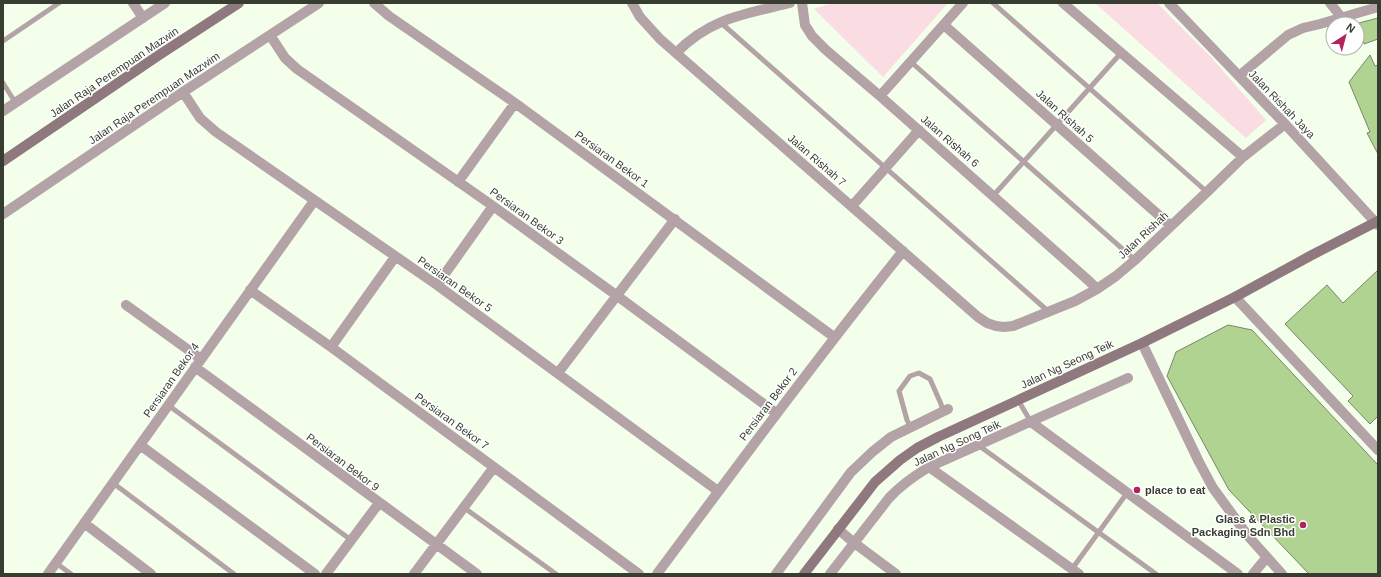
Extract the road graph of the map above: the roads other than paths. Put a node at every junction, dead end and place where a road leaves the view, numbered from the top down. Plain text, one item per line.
1 (59, 3) edge
2 (133, 3) edge
3 (165, 3) edge
4 (239, 3) edge
5 (319, 3) edge
6 (374, 3) edge
7 (632, 3) edge
8 (790, 3) edge
9 (802, 3) edge
10 (963, 3) edge
11 (993, 3) edge
12 (1063, 3) edge
13 (1170, 3) edge
14 (1330, 3) edge
15 (1378, 7) edge
16 (1340, 16) edge
17 (1349, 16) edge
18 (143, 18) junction
19 (719, 22) junction
20 (1325, 22) edge
21 (944, 25) junction
22 (270, 35) junction
23 (3, 42) edge
24 (676, 53) junction
25 (1121, 53) junction
26 (911, 62) junction
27 (1239, 76) junction
28 (3, 83) edge
29 (1089, 88) junction
30 (183, 92) junction
31 (880, 96) junction
32 (15, 102) junction
33 (515, 103) junction
34 (3, 111) edge
35 (1285, 124) junction
36 (1057, 125) junction
37 (919, 130) junction
38 (1243, 157) junction
39 (3, 161) edge
40 (1024, 162) junction
41 (886, 167) junction
42 (458, 182) junction
43 (1207, 192) junction
44 (994, 196) junction
45 (314, 201) junction
46 (493, 206) junction
47 (852, 206) junction
48 (3, 214) edge
49 (675, 219) junction
50 (1377, 223) edge
51 (1171, 226) junction
52 (903, 251) junction
53 (395, 257) junction
54 (1135, 260) junction
55 (437, 285) junction
56 (1097, 289) junction
57 (250, 290) junction
58 (616, 295) junction
59 (1235, 297) junction
60 (126, 305) dead end
61 (1049, 312) junction
62 (996, 326) joint
63 (834, 337) junction
64 (1142, 343) junction
65 (331, 348) junction
66 (198, 363) junction
67 (558, 373) junction
68 (1128, 378) dead end
69 (1018, 400) junction
70 (168, 405) junction
71 (946, 411) joint
72 (776, 413) junction
73 (1031, 422) junction
74 (911, 428) junction
75 (140, 445) junction
76 (978, 445) junction
77 (1378, 450) edge
78 (494, 467) junction
79 (929, 467) junction
80 (113, 483) junction
81 (718, 491) junction
82 (1127, 493) junction
83 (378, 503) junction
84 (463, 507) junction
85 (84, 523) junction
86 (838, 528) junction
87 (1099, 533) junction
88 (351, 540) junction
89 (853, 542) junction
90 (436, 544) junction
91 (1267, 557) junction
92 (56, 563) junction
93 (1076, 572) edge
94 (48, 574) edge
95 (71, 574) edge
96 (151, 574) edge
97 (234, 574) edge
98 (315, 574) edge
99 (326, 574) edge
100 (414, 574) edge
101 (477, 574) edge
102 (556, 574) edge
103 (639, 574) edge
104 (657, 574) edge
105 (776, 574) edge
106 (804, 574) edge
107 (830, 574) edge
108 (896, 574) edge
109 (1156, 574) edge
110 (1238, 574) edge
111 (1254, 574) edge
112 (1282, 574) edge

1 - 23 lane
2 - 18 street
3 - 18 street
4 - 39 main road, Jalan Raja Perempuan Mazwin
5 - 22 street, Jalan Raja Perempuan Mazwim
6 - 33 street, Persiaran Bekor 1
7 - 24 street, Jalan Rishah 7
8 - 19 street
9 - 31 street, Jalan Rishah 6
10 - 21 street
11 - 29 lane
12 - 25 street
13 - 27 street, Jalan Rishah Jaya
14 - 16 street
15 - 17 street
18 - 32 street
19 - 24 street
19 - 41 lane
20 - 27 street
21 - 26 street
21 - 36 street, Jalan Rishah 5
22 - 30 street, Jalan Raja Perempuan Mazwim
22 - 42 street, Persiaran Bekor 3
24 - 47 street, Jalan Rishah 7
25 - 29 lane
25 - 38 street
26 - 31 street
26 - 40 lane
27 - 35 street, Jalan Rishah Jaya
28 - 32 lane
29 - 36 lane
29 - 43 lane
30 - 45 street, Persiaran Bekor 5
30 - 48 street, Jalan Raja Perempuan Mazwim
31 - 37 street, Jalan Rishah 6
32 - 34 street
33 - 42 street
33 - 49 street, Persiaran Bekor 1
35 - 38 street, Jalan Rishah
35 - 50 street, Jalan Rishah Jaya
36 - 40 lane
36 - 51 street, Jalan Rishah 5
37 - 41 street
37 - 44 street, Jalan Rishah 6
38 - 43 street, Jalan Rishah
40 - 44 lane
40 - 54 lane
41 - 47 street
41 - 61 lane
42 - 46 street, Persiaran Bekor 3
43 - 51 street, Jalan Rishah
44 - 56 street, Jalan Rishah 6
45 - 53 street, Persiaran Bekor 5
45 - 57 street, Persiaran Bekor 4
46 - 55 street
46 - 58 street, Persiaran Bekor 3
47 - 52 street, Jalan Rishah 7
49 - 58 street
49 - 63 street, Persiaran Bekor 1
50 - 59 main road, Jalan Ng Seong Teik
51 - 54 street, Jalan Rishah
52 - 62 street, Jalan Rishah 7
52 - 63 street, Persiaran Bekor 2
53 - 55 street, Persiaran Bekor 5
53 - 65 street
54 - 56 street, Jalan Rishah
55 - 67 street, Persiaran Bekor 5
56 - 61 street, Jalan Rishah
57 - 65 street, Persiaran Bekor 7
57 - 66 street, Persiaran Bekor 4
58 - 67 street
58 - 72 street, Persiaran Bekor 3
59 - 64 main road, Jalan Ng Seong Teik
59 - 77 street
60 - 66 street, Persiaran Bekor 9
61 - 62 street, Jalan Rishah
63 - 72 street, Persiaran Bekor 2
64 - 69 main road, Jalan Ng Seong Teik
64 - 91 street
65 - 78 street, Persiaran Bekor 7
66 - 70 street, Persiaran Bekor 4
66 - 83 street, Persiaran Bekor 9
67 - 81 street, Persiaran Bekor 5
68 - 73 street, Jalan Ng Song Teik
69 - 73 lane
69 - 86 main road, Jalan Ng Seong Teik
70 - 75 street, Persiaran Bekor 4
70 - 88 lane
71 - 74 street
71 - 74 lane
72 - 81 street, Persiaran Bekor 2
73 - 76 street, Jalan Ng Song Teik
73 - 82 street
74 - 105 street
75 - 80 street, Persiaran Bekor 4
75 - 98 street
76 - 79 street, Jalan Ng Song Teik
76 - 87 lane
78 - 84 street
78 - 103 street, Persiaran Bekor 7
79 - 89 street, Jalan Ng Song Teik
79 - 93 street
80 - 85 street, Persiaran Bekor 4
80 - 97 lane
81 - 104 street, Persiaran Bekor 2
82 - 87 lane
82 - 110 street
83 - 88 street
83 - 90 street, Persiaran Bekor 9
84 - 90 street
84 - 102 lane
85 - 92 street, Persiaran Bekor 4
85 - 96 street
86 - 89 street
86 - 106 main road, Jalan Ng Seong Teik
87 - 93 lane
87 - 109 lane
88 - 99 street
89 - 107 street, Jalan Ng Song Teik
89 - 108 street
90 - 100 street
90 - 101 street, Persiaran Bekor 9
91 - 111 street
91 - 112 street
92 - 94 street, Persiaran Bekor 4
92 - 95 lane

